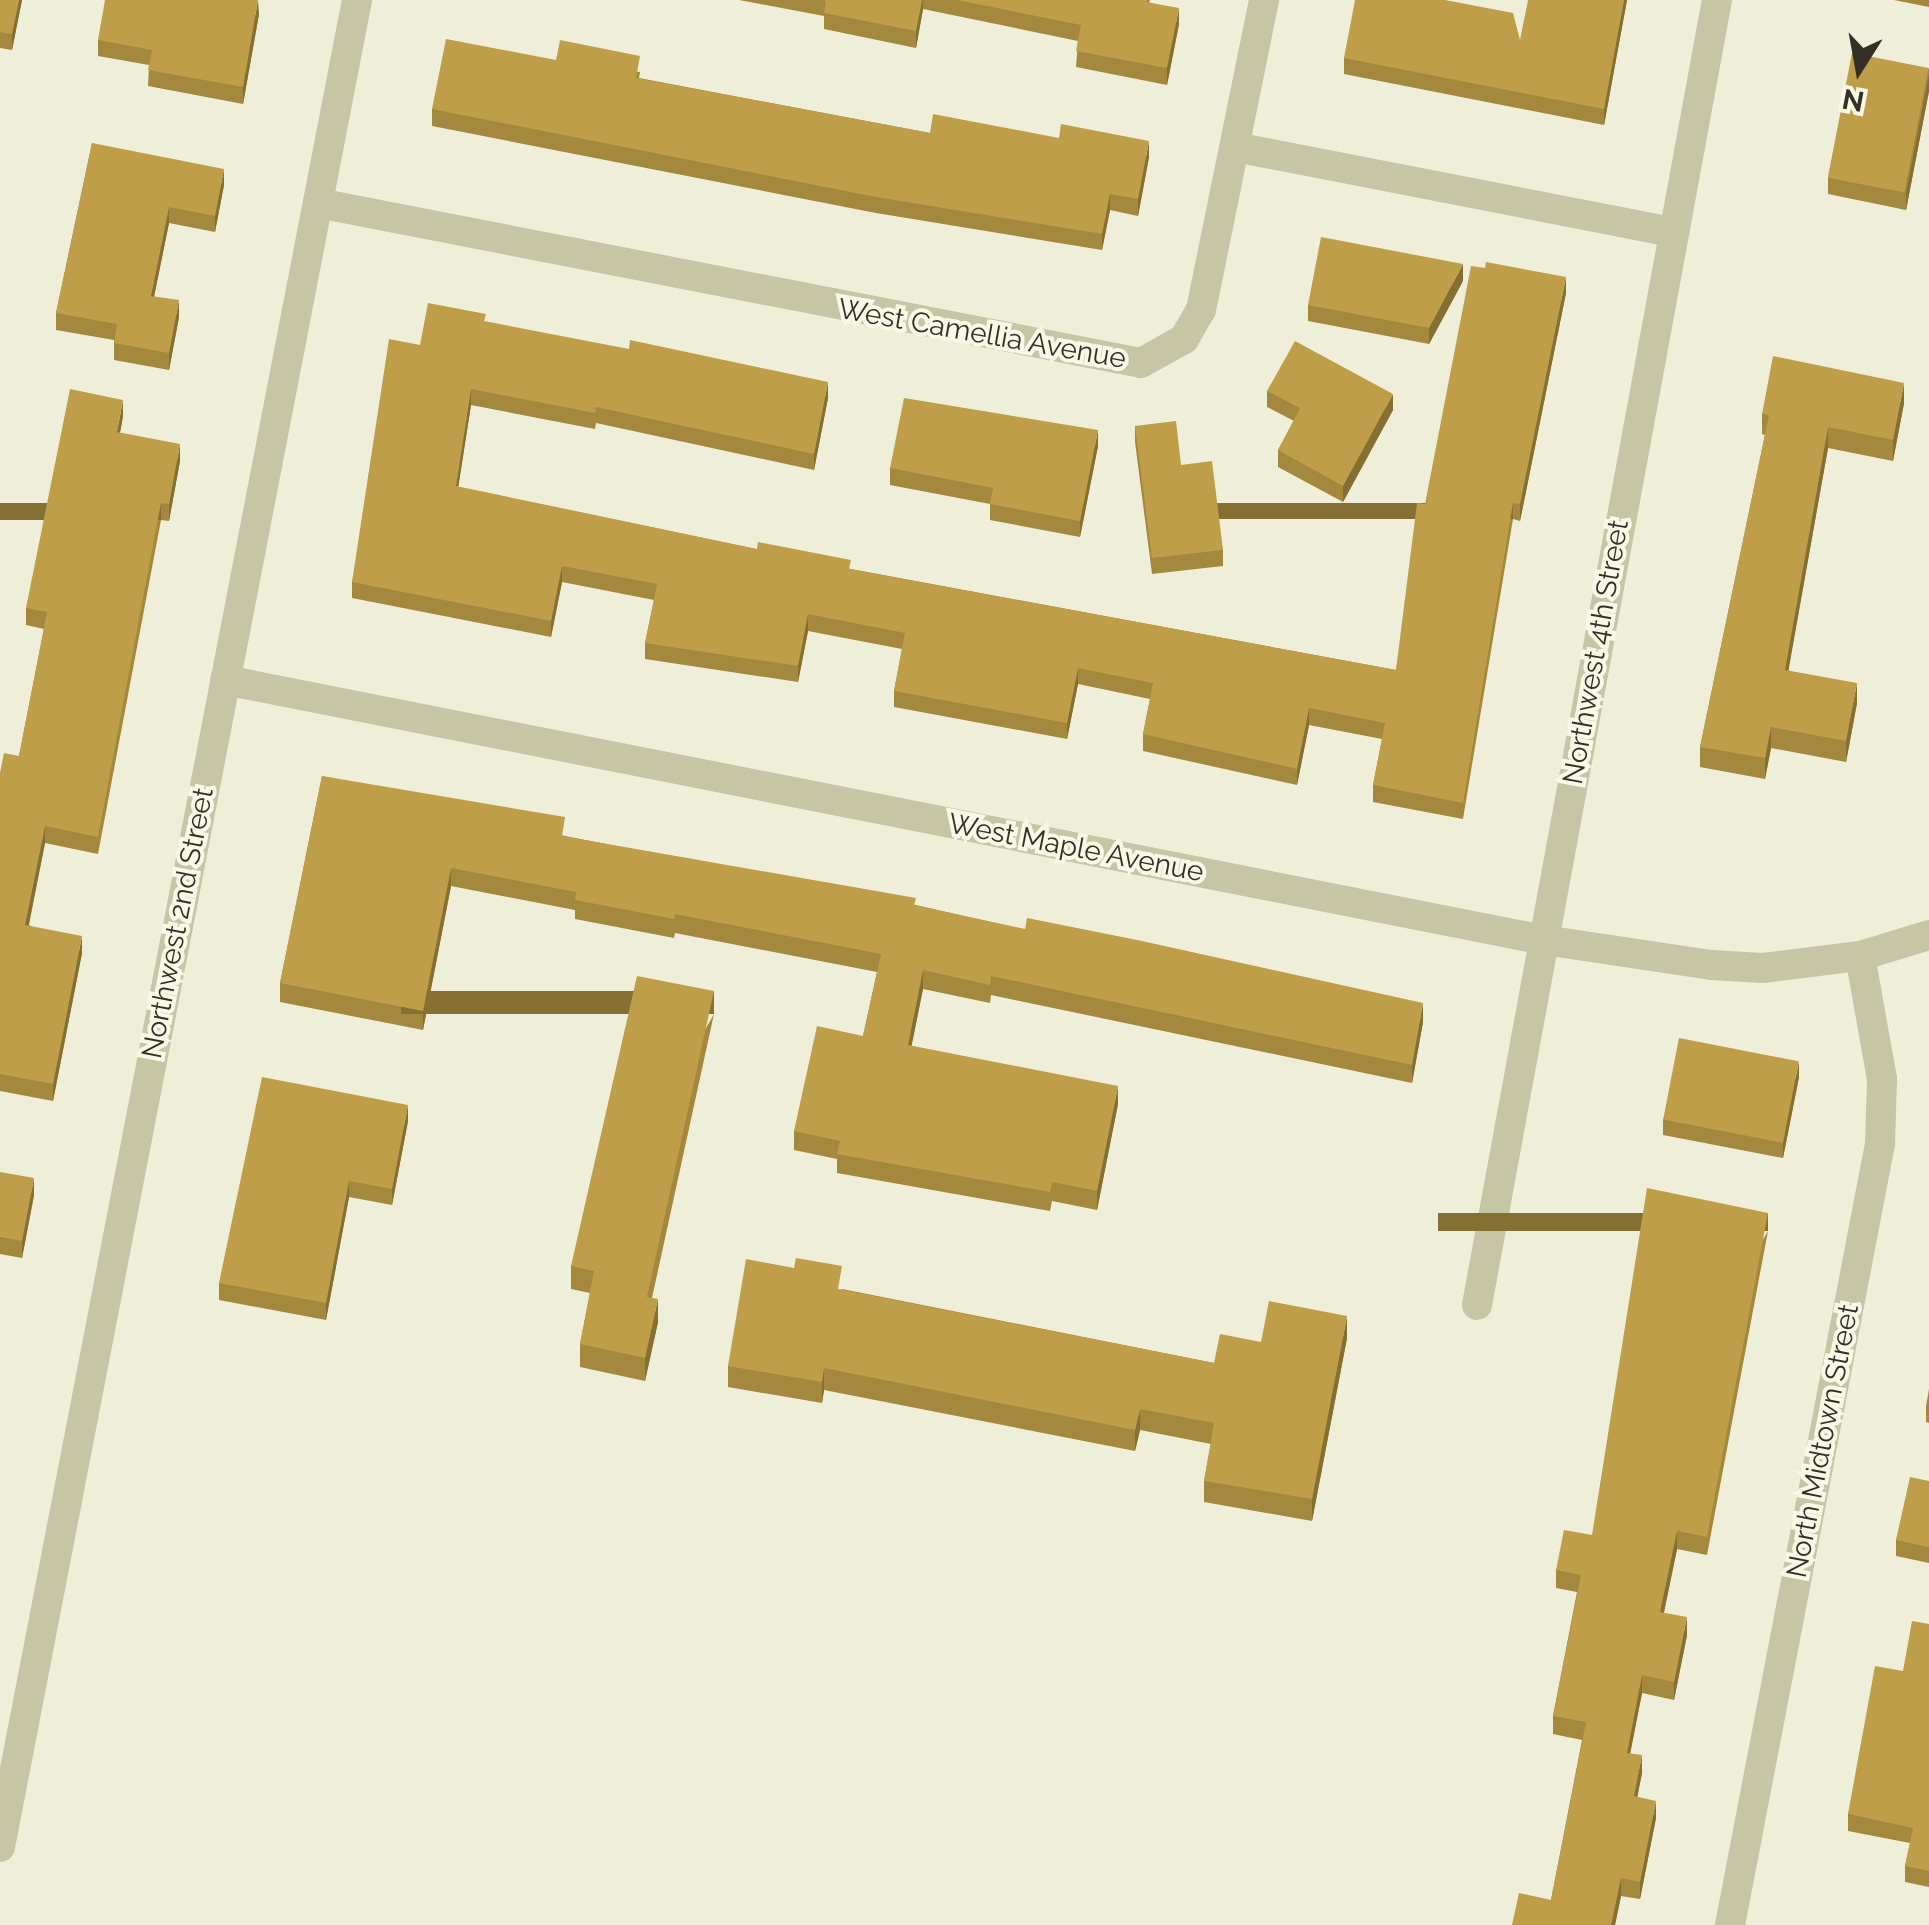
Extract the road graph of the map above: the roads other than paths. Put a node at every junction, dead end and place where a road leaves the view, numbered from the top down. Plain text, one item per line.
1 (358, 0) edge
2 (1264, 0) edge
3 (1717, 0) edge
4 (1235, 146) junction
5 (318, 203) junction
6 (1672, 232) junction
7 (225, 680) junction
8 (1929, 935) edge
9 (1544, 940) junction
10 (1860, 956) junction
11 (1477, 1304) dead end
12 (0, 1847) edge
13 (1730, 1925) edge

1 - 5 street, Northwest 2nd Street
2 - 4 street, West Camellia Avenue
3 - 6 street, Northwest 4th Street
4 - 5 street, West Camellia Avenue
4 - 6 street
5 - 7 street, Northwest 2nd Street
6 - 9 street, Northwest 4th Street
7 - 9 street, West Maple Avenue
7 - 12 street, Northwest 2nd Street
8 - 10 street, West Maple Avenue
9 - 10 street, West Maple Avenue
9 - 11 street, Northwest 4th Street
10 - 13 street, North Midtown Street

